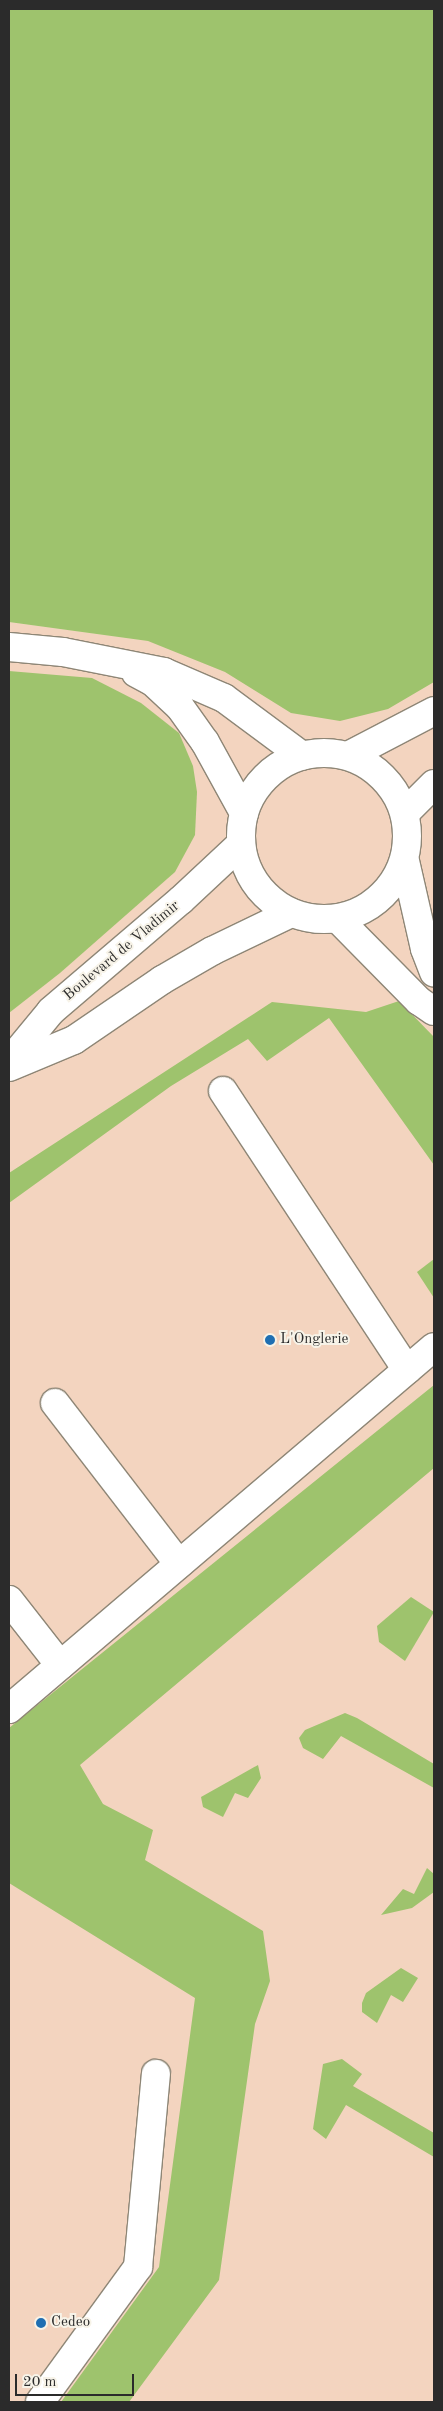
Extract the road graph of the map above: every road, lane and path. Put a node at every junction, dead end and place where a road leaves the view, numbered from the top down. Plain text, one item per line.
1 (9, 647) edge
2 (117, 662) junction
3 (434, 711) edge
4 (302, 756) junction
5 (348, 756) junction
6 (434, 784) edge
7 (244, 813) junction
8 (405, 814) junction
9 (241, 844) junction
10 (404, 860) junction
11 (291, 913) junction
12 (338, 919) junction
13 (434, 972) edge
14 (434, 1011) edge
15 (9, 1062) edge
16 (9, 1066) edge
17 (223, 1091) dead end
18 (434, 1347) edge
19 (407, 1370) junction
20 (55, 1403) dead end
21 (179, 1564) junction
22 (9, 1600) edge
23 (60, 1665) junction
24 (9, 1708) edge
25 (156, 2074) dead end
26 (40, 2402) edge

1 - 2 main road
2 - 4 main road
2 - 7 main road
3 - 5 main road
4 - 5 main road
4 - 7 main road
5 - 8 main road
6 - 8 main road
7 - 9 main road
8 - 10 main road
9 - 11 main road
9 - 15 main road, Boulevard de Vladimir
10 - 12 main road
10 - 13 main road
11 - 12 main road
11 - 16 main road
12 - 14 main road
17 - 19 main road
18 - 19 main road
19 - 21 main road
20 - 21 main road
21 - 23 main road
22 - 23 main road
23 - 24 main road
25 - 26 main road

